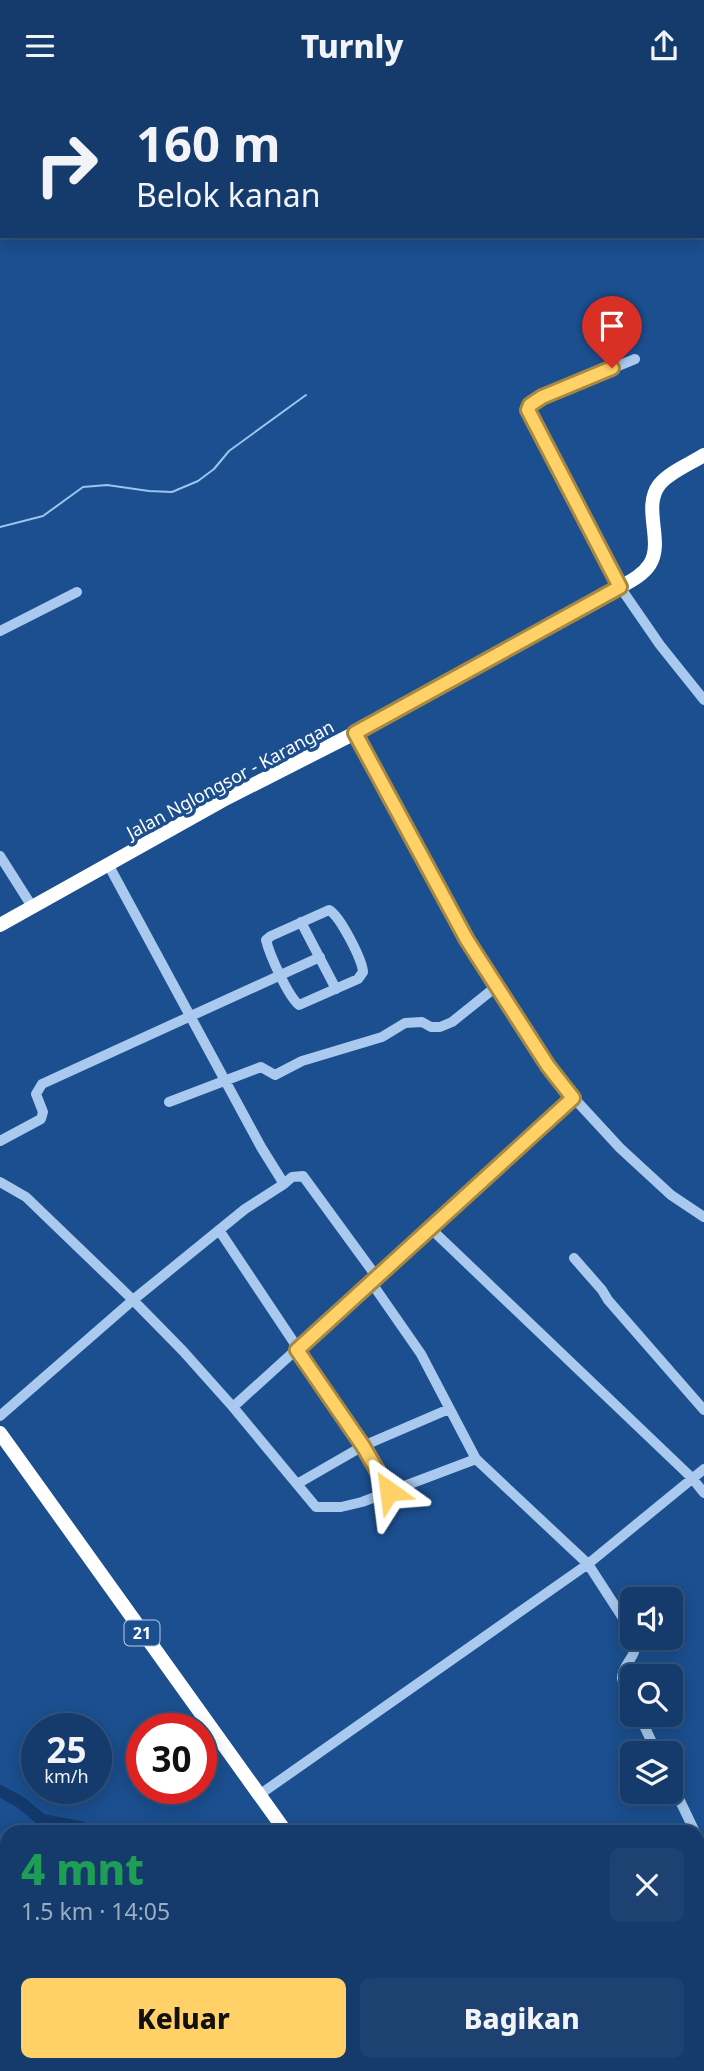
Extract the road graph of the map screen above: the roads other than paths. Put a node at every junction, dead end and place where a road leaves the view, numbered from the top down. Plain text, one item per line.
1 (635, 359) dead end
2 (704, 455) edge
3 (620, 587) junction
4 (77, 592) dead end
5 (0, 631) edge
6 (703, 697) edge
7 (355, 733) junction
8 (0, 856) edge
9 (109, 866) junction
10 (33, 908) junction
11 (301, 922) junction
12 (0, 926) edge
13 (320, 957) junction
14 (281, 975) junction
15 (497, 986) junction
16 (336, 989) junction
17 (191, 1016) junction
18 (226, 1081) junction
19 (573, 1098) junction
20 (169, 1102) dead end
21 (0, 1141) edge
22 (0, 1182) edge
23 (284, 1184) junction
24 (704, 1217) edge
25 (429, 1227) junction
26 (219, 1230) junction
27 (575, 1258) dead end
28 (373, 1279) junction
29 (133, 1300) junction
30 (297, 1350) junction
31 (233, 1407) junction
32 (450, 1409) junction
33 (704, 1410) edge
34 (0, 1416) edge
35 (0, 1433) edge
36 (363, 1446) junction
37 (476, 1459) junction
38 (704, 1469) edge
39 (692, 1478) junction
40 (297, 1484) junction
41 (389, 1491) junction
42 (704, 1493) edge
43 (588, 1564) junction
44 (620, 1613) edge
45 (260, 1795) junction
46 (682, 1804) edge
47 (281, 1825) edge
48 (692, 1825) edge

1 - 3 street
2 - 3 highway, Jalan Nglongsor - Karangan
3 - 6 street
3 - 7 highway, Jalan Nglongsor - Karangan
4 - 5 street
7 - 9 highway, Jalan Nglongsor - Karangan
7 - 15 street
8 - 10 street
9 - 10 highway, Jalan Nglongsor - Karangan
9 - 17 street
10 - 12 highway, Jalan Nglongsor - Karangan
11 - 13 street
11 - 14 street
11 - 16 street
13 - 14 street
13 - 16 street
14 - 16 street
14 - 17 street
15 - 18 street
15 - 19 street
17 - 18 street
17 - 21 street
18 - 20 street
18 - 23 street
19 - 24 street
19 - 25 street
22 - 29 street
23 - 26 street
23 - 28 street
25 - 28 street
25 - 39 street
26 - 29 street
26 - 30 street
27 - 33 street
28 - 30 street
28 - 32 street
29 - 31 street
29 - 34 street
30 - 31 street
30 - 36 street
31 - 40 street
32 - 36 street
32 - 37 street
35 - 45 highway, 21
36 - 40 street
36 - 41 street
37 - 41 street
37 - 43 street
38 - 39 street
39 - 42 street
39 - 43 street
40 - 41 street
43 - 44 street
43 - 45 street
45 - 47 highway, 21
46 - 48 street

